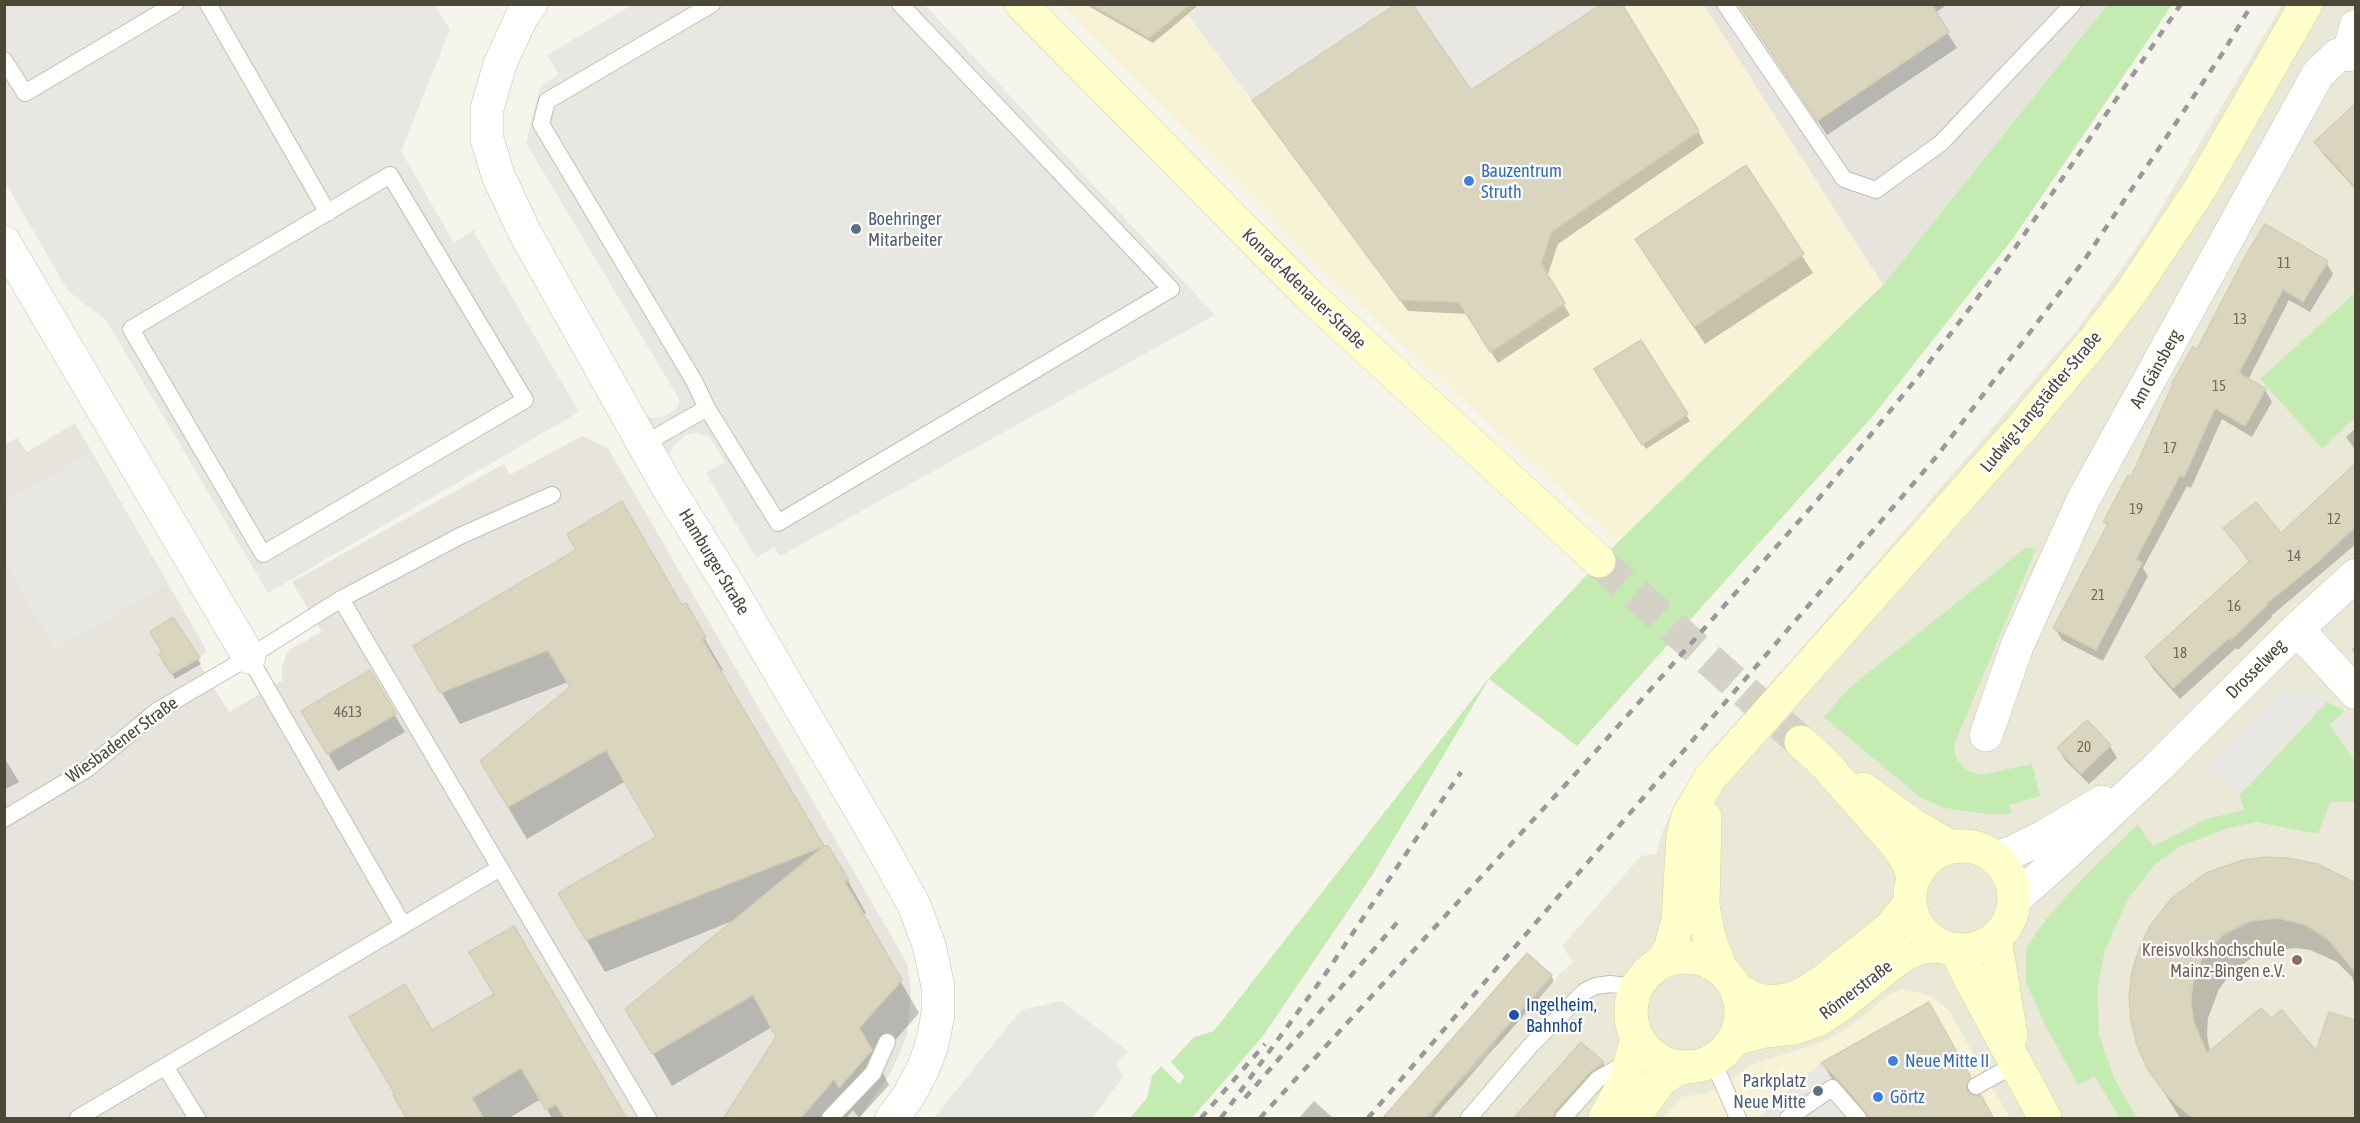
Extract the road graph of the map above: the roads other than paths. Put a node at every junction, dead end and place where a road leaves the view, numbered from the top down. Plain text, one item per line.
1 (175, 4) edge
2 (208, 4) edge
3 (531, 4) edge
4 (711, 4) edge
5 (900, 4) edge
6 (1021, 4) edge
7 (1725, 4) edge
8 (2073, 4) edge
9 (2306, 4) edge
10 (2353, 44) edge
11 (4, 60) edge
12 (328, 213) junction
13 (4, 242) edge
14 (707, 408) junction
15 (644, 444) junction
16 (552, 495) dead end
17 (1599, 561) tunnel mouth
18 (2355, 575) edge
19 (341, 599) junction
20 (2297, 629) junction
21 (249, 657) junction
22 (2355, 693) edge
23 (1986, 735) dead end
24 (1725, 762) junction
25 (2159, 766) junction
26 (4, 819) edge
27 (1951, 847) junction
28 (1996, 858) junction
29 (500, 868) junction
30 (1911, 891) junction
31 (2015, 899) junction
32 (403, 925) junction
33 (1995, 939) junction
34 (1949, 948) junction
35 (1662, 962) junction
36 (1728, 979) junction
37 (1636, 987) junction
38 (1734, 1039) junction
39 (887, 1042) dead end
40 (1634, 1053) junction
41 (1697, 1064) junction
42 (2016, 1064) junction
43 (166, 1068) junction
44 (1976, 1086) dead end
45 (78, 1119) edge
46 (197, 1119) edge
47 (648, 1119) edge
48 (830, 1119) edge
49 (892, 1119) edge
50 (1469, 1119) edge
51 (1563, 1119) edge
52 (1605, 1119) edge
53 (1634, 1119) edge
54 (1738, 1119) edge
55 (1788, 1119) edge
56 (1858, 1119) edge
57 (2045, 1119) edge

1 - 11 lane
2 - 12 lane
3 - 15 street, Hamburger Straße
4 - 14 lane
5 - 14 lane
6 - 17 main road, Konrad-Adenauer-Straße
7 - 8 lane
9 - 24 main road, Ludwig-Langstädter-Straße
10 - 23 street, Am Gänsberg
12 - 12 lane
13 - 21 street
14 - 15 lane
15 - 49 street, Hamburger Straße
16 - 19 lane, Wiesbadener Straße
18 - 20 street, Drosselweg
19 - 21 lane, Wiesbadener Straße
19 - 29 lane
20 - 22 street
20 - 25 street, Drosselweg
21 - 26 lane, Wiesbadener Straße
21 - 32 lane
24 - 35 main road, Ludwig-Langstädter-Straße
24 - 36 main road, Ludwig-Langstädter-Straße
25 - 28 street, Drosselweg
25 - 31 street, Drosselweg
27 - 28 main road
27 - 30 main road
27 - 30 main road
28 - 31 main road
29 - 32 lane
29 - 47 lane
30 - 34 main road
30 - 36 main road, Römerstraße
31 - 33 main road
32 - 43 lane
33 - 34 main road
33 - 42 main road
34 - 38 main road, Römerstraße
34 - 42 main road
35 - 36 main road, Römerstraße
35 - 37 main road
36 - 38 main road
37 - 40 main road
37 - 50 lane
38 - 41 main road, Römerstraße
39 - 48 lane
40 - 41 main road
40 - 51 lane
40 - 52 main road
41 - 53 main road, Römerstraße
41 - 54 lane
42 - 44 lane
42 - 57 main road
43 - 45 lane
43 - 46 lane
55 - 56 lane

